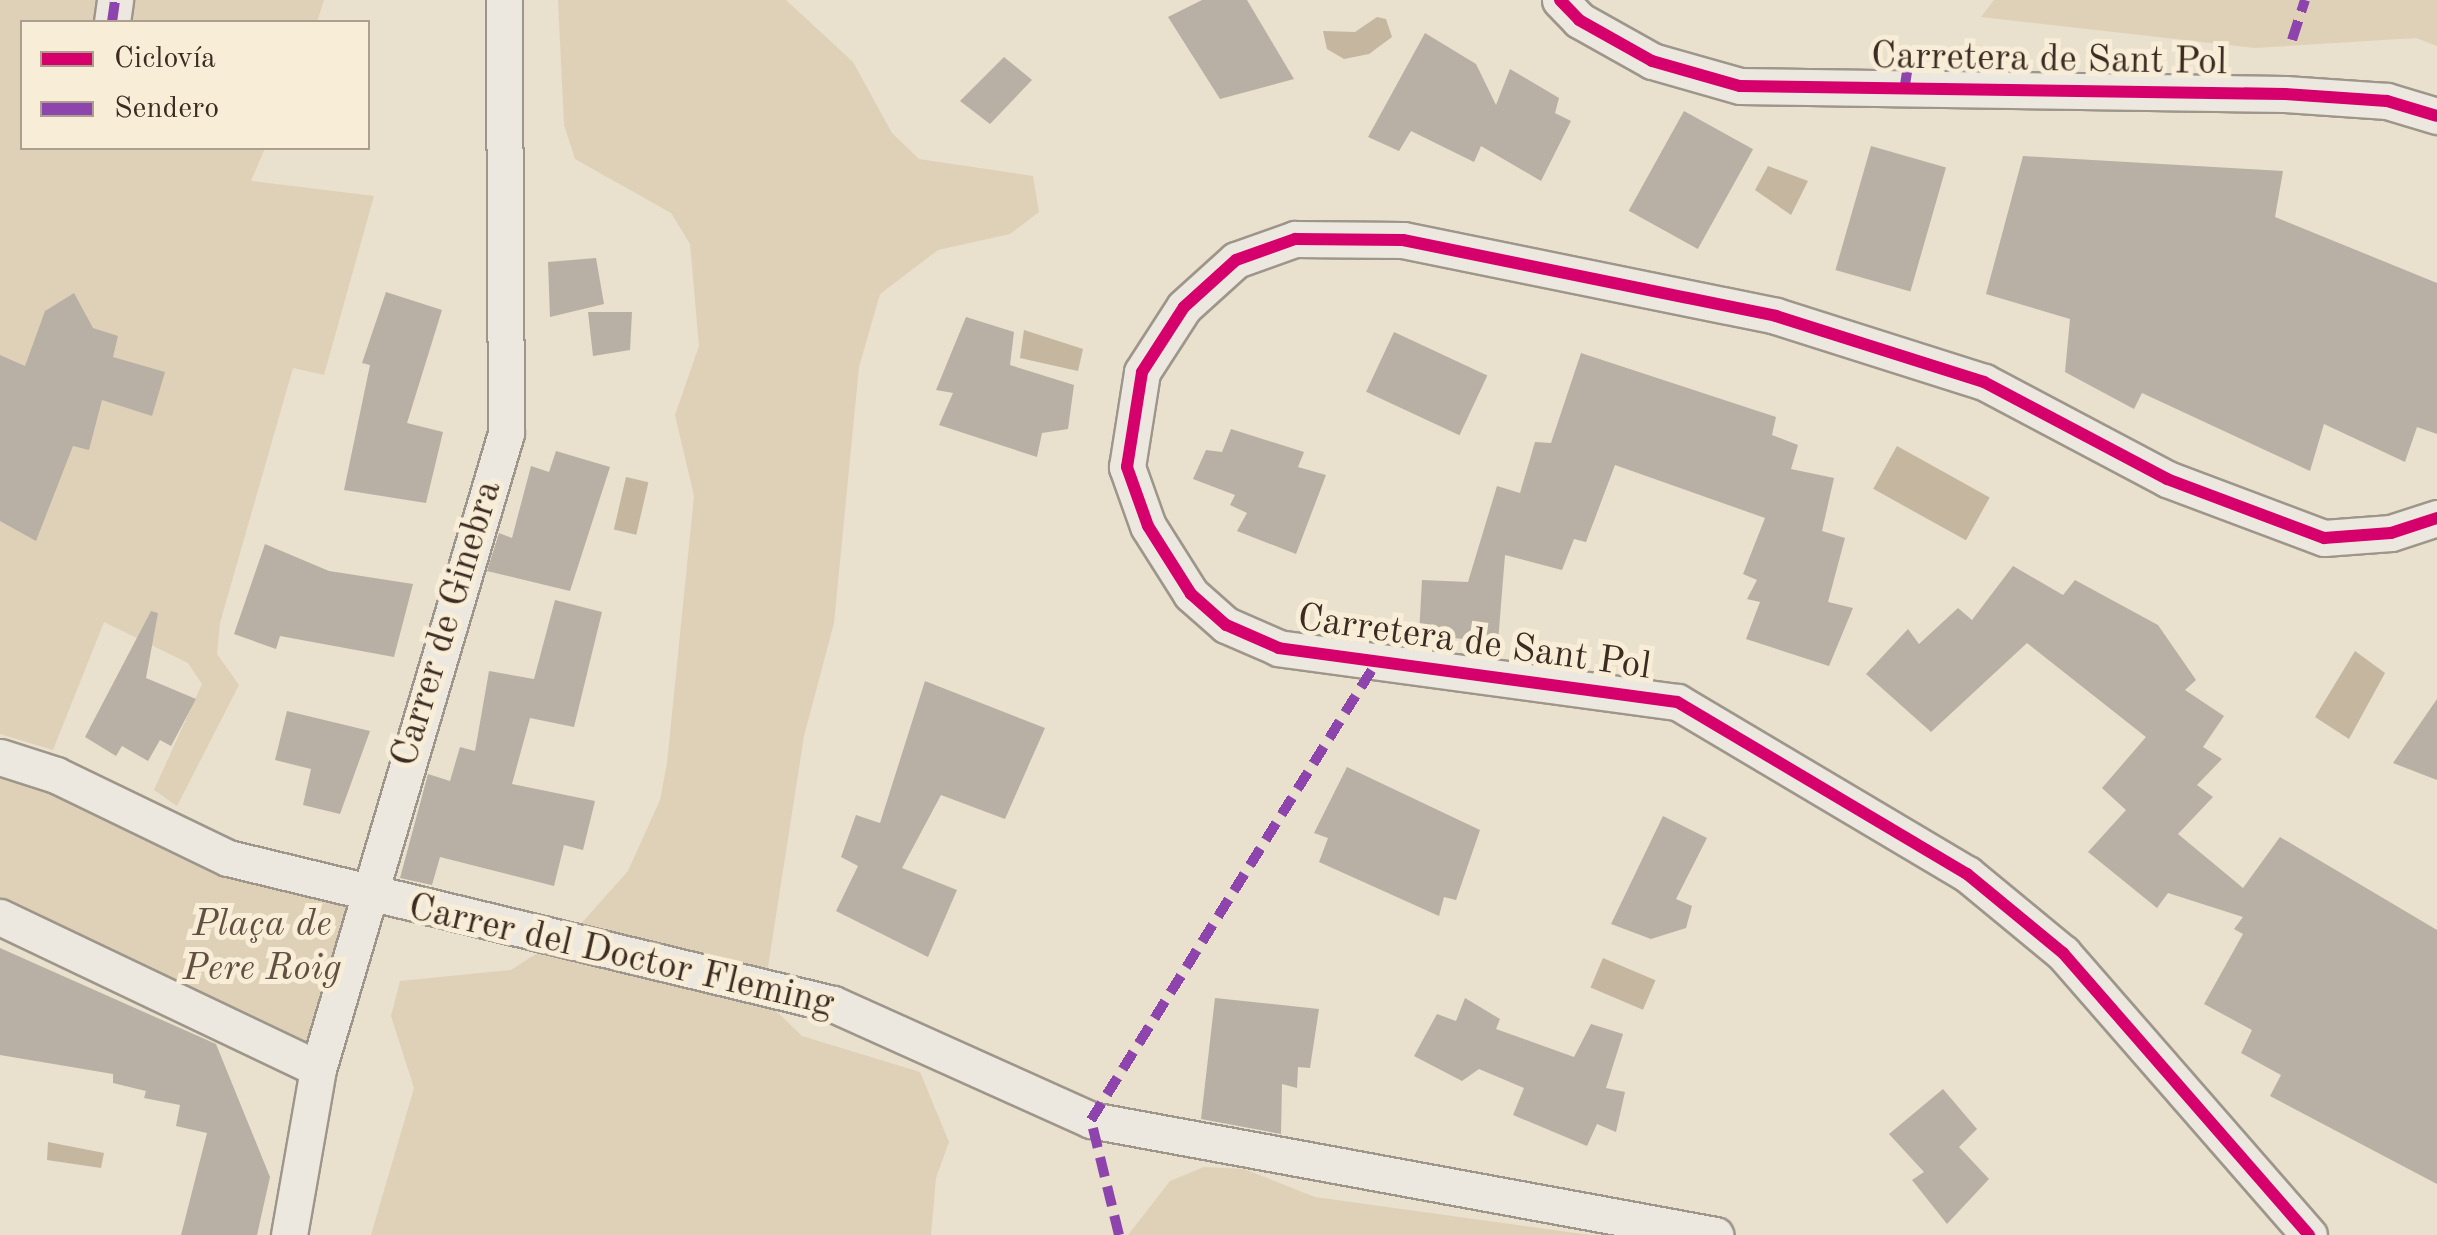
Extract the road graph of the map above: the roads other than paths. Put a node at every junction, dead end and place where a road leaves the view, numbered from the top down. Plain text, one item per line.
1 (504, 0) edge
2 (1560, 0) edge
3 (2437, 116) edge
4 (2437, 518) edge
5 (0, 757) edge
6 (365, 896) junction
7 (0, 917) edge
8 (318, 1069) junction
9 (288, 1235) edge
10 (1715, 1235) edge
11 (2309, 1235) edge

1 - 6 street, Carrer de Ginebra
2 - 3 street, Carretera de Sant Pol
4 - 11 street, Carretera de Sant Pol
5 - 6 street, Carrer del Doctor Fleming
6 - 8 street, Carrer de Ginebra
6 - 10 street, Carrer del Doctor Fleming
7 - 8 street
8 - 9 street, Carrer de Ginebra

